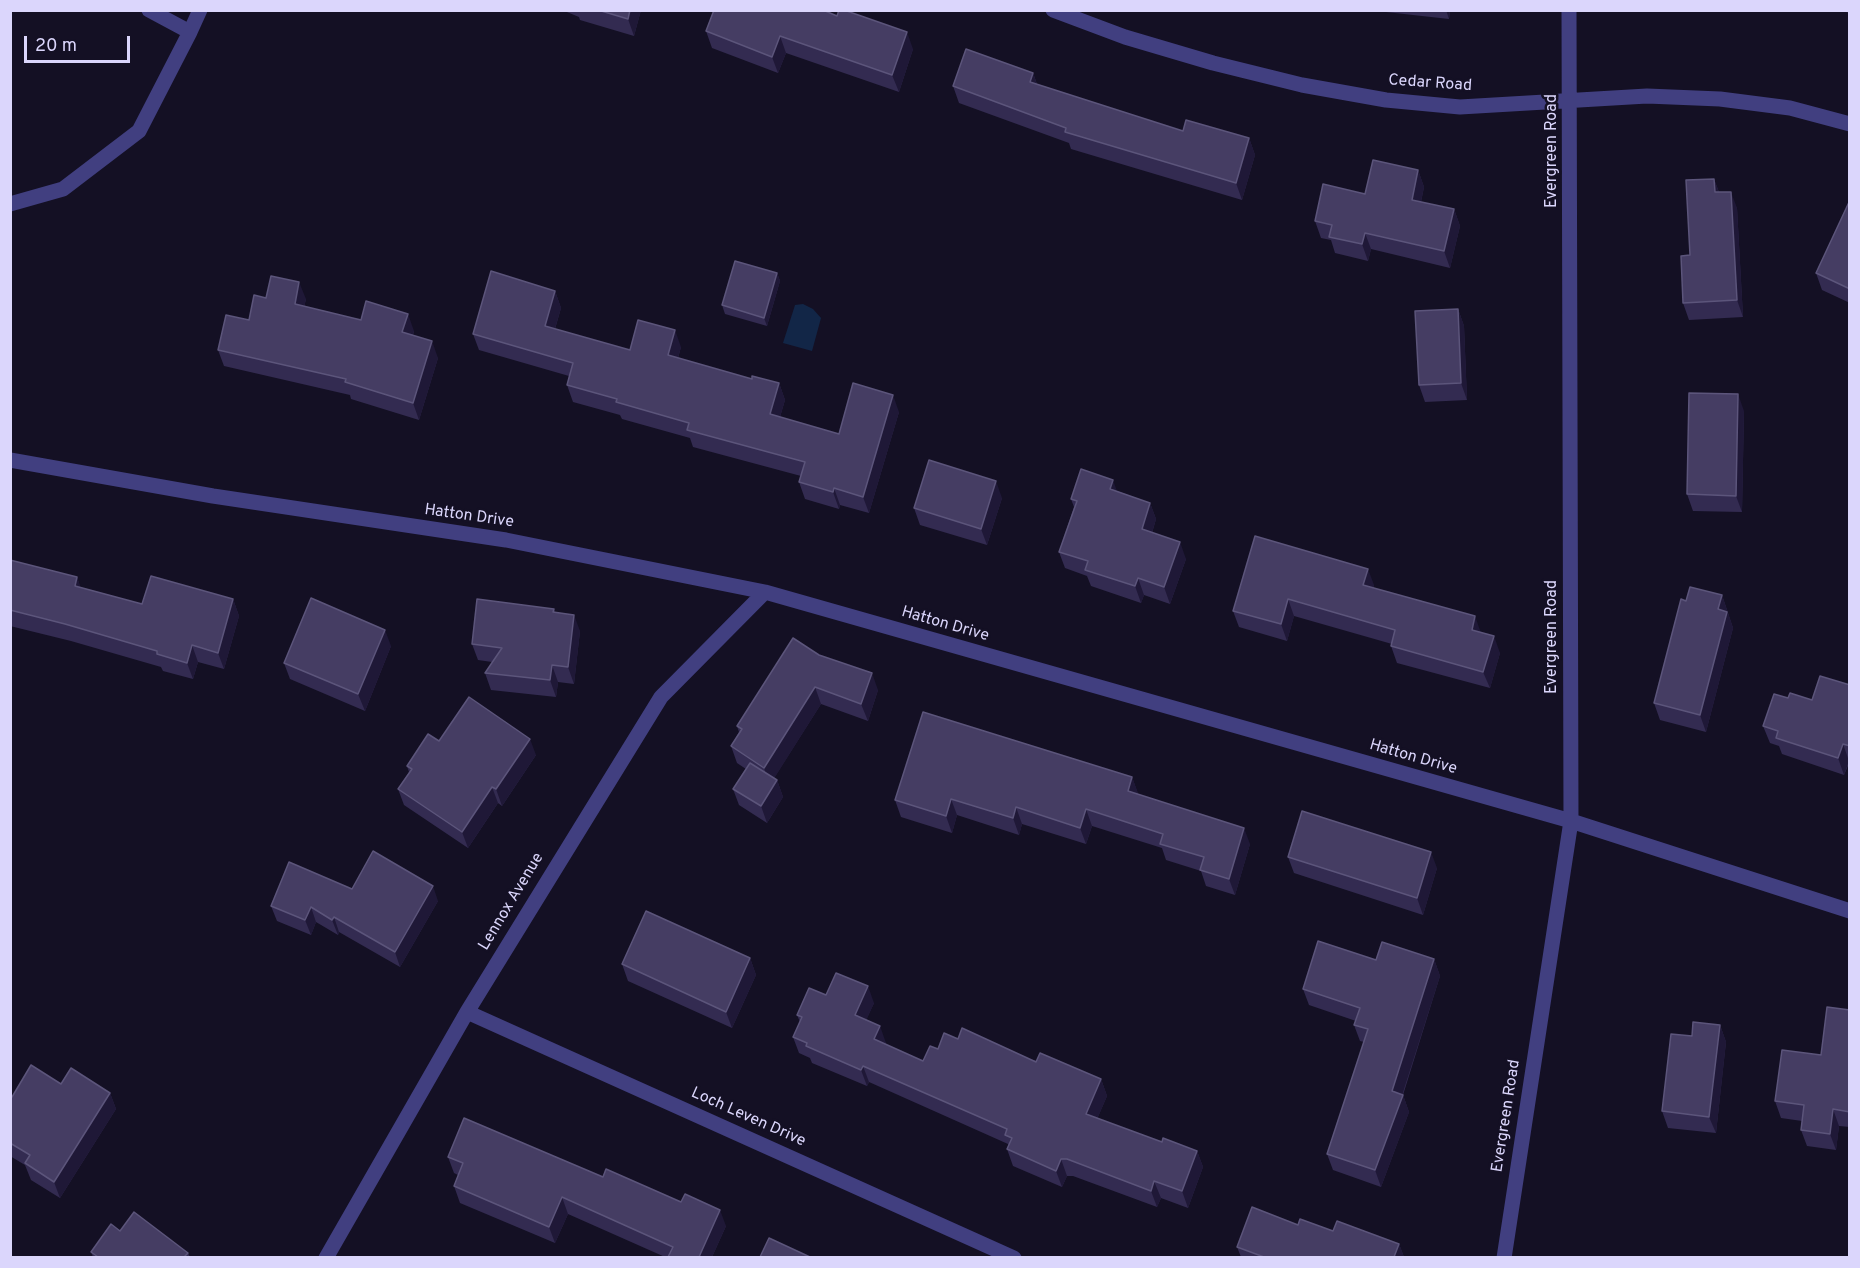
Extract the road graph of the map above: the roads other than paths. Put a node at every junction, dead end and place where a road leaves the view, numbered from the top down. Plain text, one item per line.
1 (149, 10) edge
2 (200, 10) edge
3 (1053, 10) edge
4 (1569, 10) edge
5 (190, 32) junction
6 (1571, 100) junction
7 (1850, 124) edge
8 (10, 204) edge
9 (10, 460) edge
10 (765, 592) junction
11 (1571, 821) junction
12 (1850, 911) edge
13 (467, 1012) junction
14 (326, 1257) edge
15 (1014, 1257) edge
16 (1504, 1257) edge

1 - 5 street
2 - 5 street
3 - 6 street, Cedar Road
4 - 6 street, Evergreen Road
5 - 8 street
6 - 7 street, Cedar Road
6 - 11 street, Evergreen Road
9 - 10 street, Hatton Drive
10 - 11 street, Hatton Drive
10 - 13 street, Lennox Avenue
11 - 12 street, Hatton Drive
11 - 16 street, Evergreen Road
13 - 14 street, Lennox Avenue
13 - 15 street, Loch Leven Drive

